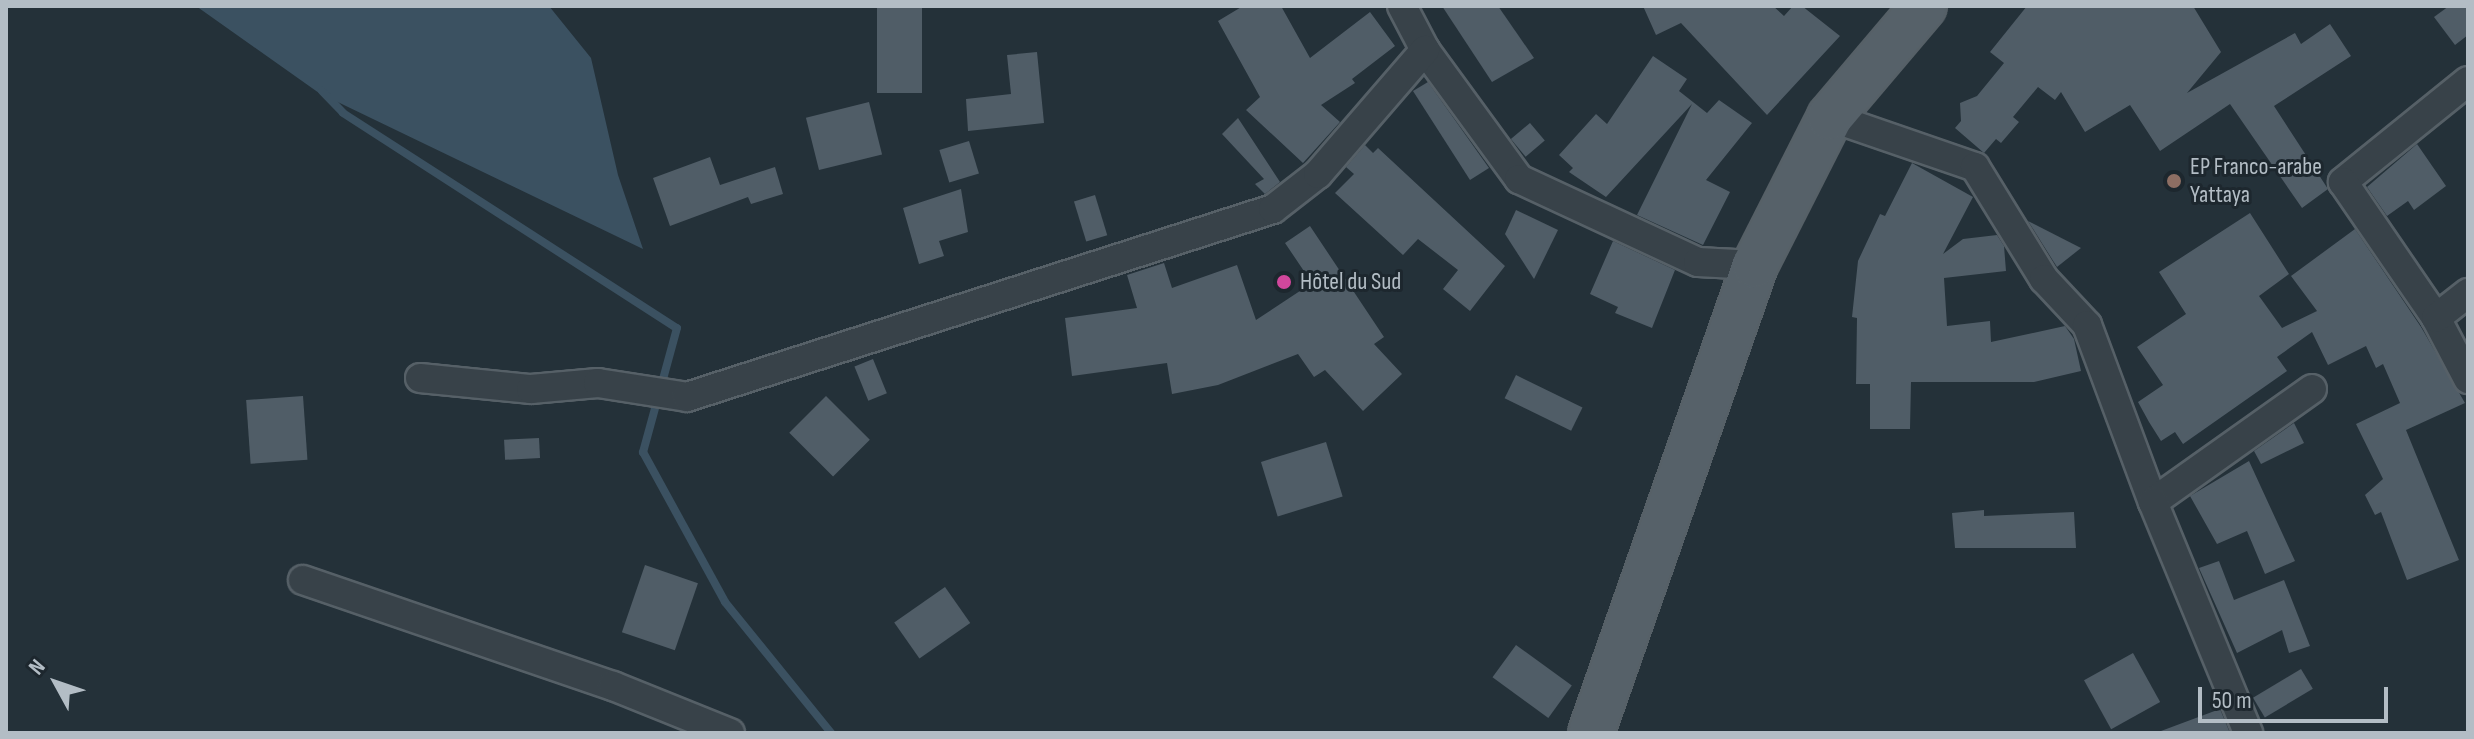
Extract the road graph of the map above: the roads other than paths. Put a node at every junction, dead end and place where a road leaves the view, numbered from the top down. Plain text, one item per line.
1 (1402, 6) edge
2 (1924, 6) edge
3 (1425, 50) junction
4 (2468, 81) edge
5 (1830, 117) junction
6 (1755, 265) junction
7 (2468, 293) edge
8 (2436, 318) junction
9 (420, 378) dead end
10 (2468, 379) edge
11 (2312, 389) dead end
12 (2153, 502) junction
13 (303, 580) dead end
14 (730, 733) edge
15 (1591, 733) edge
16 (2248, 733) edge

1 - 3 street
2 - 5 main road
3 - 6 street
3 - 9 street
4 - 8 street
5 - 6 main road
5 - 12 street
6 - 15 main road
7 - 8 street
8 - 10 street
11 - 12 street
12 - 16 street
13 - 14 street

